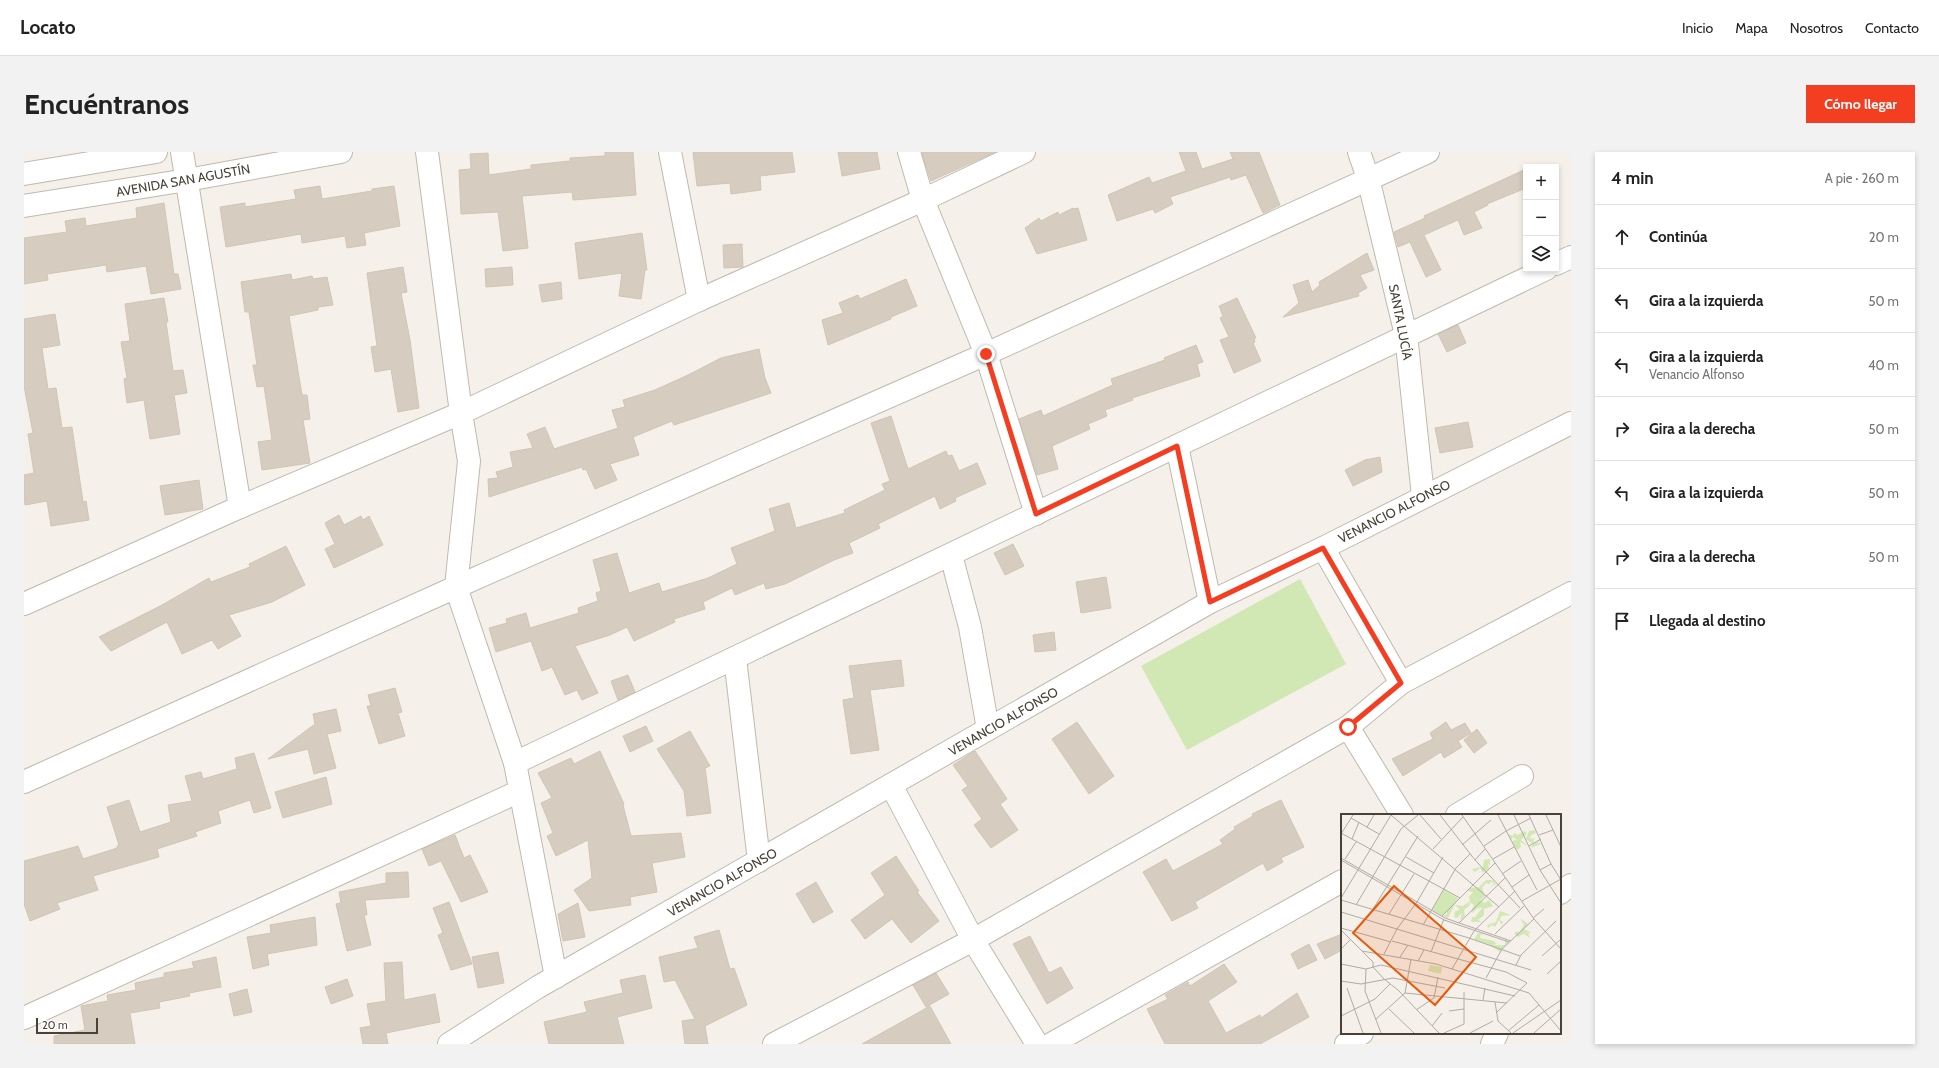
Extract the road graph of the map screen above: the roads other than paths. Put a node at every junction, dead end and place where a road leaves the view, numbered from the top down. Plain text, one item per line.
1 (156, 152) edge
2 (182, 152) edge
3 (341, 152) edge
4 (427, 152) edge
5 (670, 152) edge
6 (909, 152) edge
7 (1024, 152) edge
8 (1359, 152) edge
9 (1428, 152) edge
10 (24, 174) edge
11 (1368, 178) junction
12 (187, 180) junction
13 (923, 200) junction
14 (24, 206) edge
15 (1571, 257) edge
16 (1559, 263) edge
17 (1540, 272) edge
18 (699, 300) junction
19 (1406, 335) junction
20 (986, 354) junction
21 (461, 413) junction
22 (1571, 423) edge
23 (1177, 446) junction
24 (1423, 496) junction
25 (240, 507) junction
26 (1036, 514) junction
27 (1323, 548) junction
28 (951, 555) junction
29 (456, 587) junction
30 (1571, 593) edge
31 (1210, 602) junction
32 (24, 604) edge
33 (735, 658) junction
34 (1401, 683) junction
35 (1348, 727) junction
36 (988, 729) junction
37 (514, 763) junction
38 (1522, 776) dead end
39 (24, 782) edge
40 (891, 786) junction
41 (520, 791) junction
42 (1401, 814) edge
43 (1459, 814) edge
44 (759, 861) junction
45 (1341, 882) edge
46 (1571, 885) edge
47 (1561, 892) edge
48 (973, 940) junction
49 (556, 977) junction
50 (24, 1018) edge
51 (1361, 1034) edge
52 (1497, 1034) edge
53 (449, 1044) edge
54 (774, 1044) edge
55 (1037, 1044) edge
56 (1051, 1044) edge
57 (1346, 1044) edge
58 (1492, 1044) edge

1 - 10 street
2 - 12 street
3 - 12 street, AVENIDA SAN AGUSTÍN
4 - 21 street
5 - 18 street
6 - 13 street
7 - 13 street
8 - 11 street, SANTA LUCÍA
9 - 11 street
11 - 19 street, SANTA LUCÍA
11 - 20 street
12 - 14 street, AVENIDA SAN AGUSTÍN
12 - 25 street
13 - 18 street
13 - 20 street
15 - 16 street
17 - 19 street
18 - 21 street
19 - 23 street
19 - 24 street, SANTA LUCÍA
20 - 26 street
20 - 29 street
21 - 25 street
21 - 29 street
22 - 24 street, VENANCIO ALFONSO
23 - 26 street
23 - 31 street
24 - 27 street, VENANCIO ALFONSO
25 - 32 street
26 - 28 street
27 - 31 street, VENANCIO ALFONSO
27 - 34 street
28 - 33 street
28 - 36 street
29 - 37 street
29 - 39 street
30 - 34 street
31 - 36 street, VENANCIO ALFONSO
33 - 37 street
33 - 44 street
34 - 35 street
35 - 42 street
35 - 48 street
36 - 40 street, VENANCIO ALFONSO
37 - 41 street
38 - 43 street
40 - 44 street, VENANCIO ALFONSO
40 - 48 street
41 - 49 street
41 - 50 street
44 - 49 street, VENANCIO ALFONSO
45 - 56 street
46 - 47 street
48 - 54 street
48 - 55 street
49 - 53 street, VENANCIO ALFONSO
51 - 57 street
52 - 58 street

